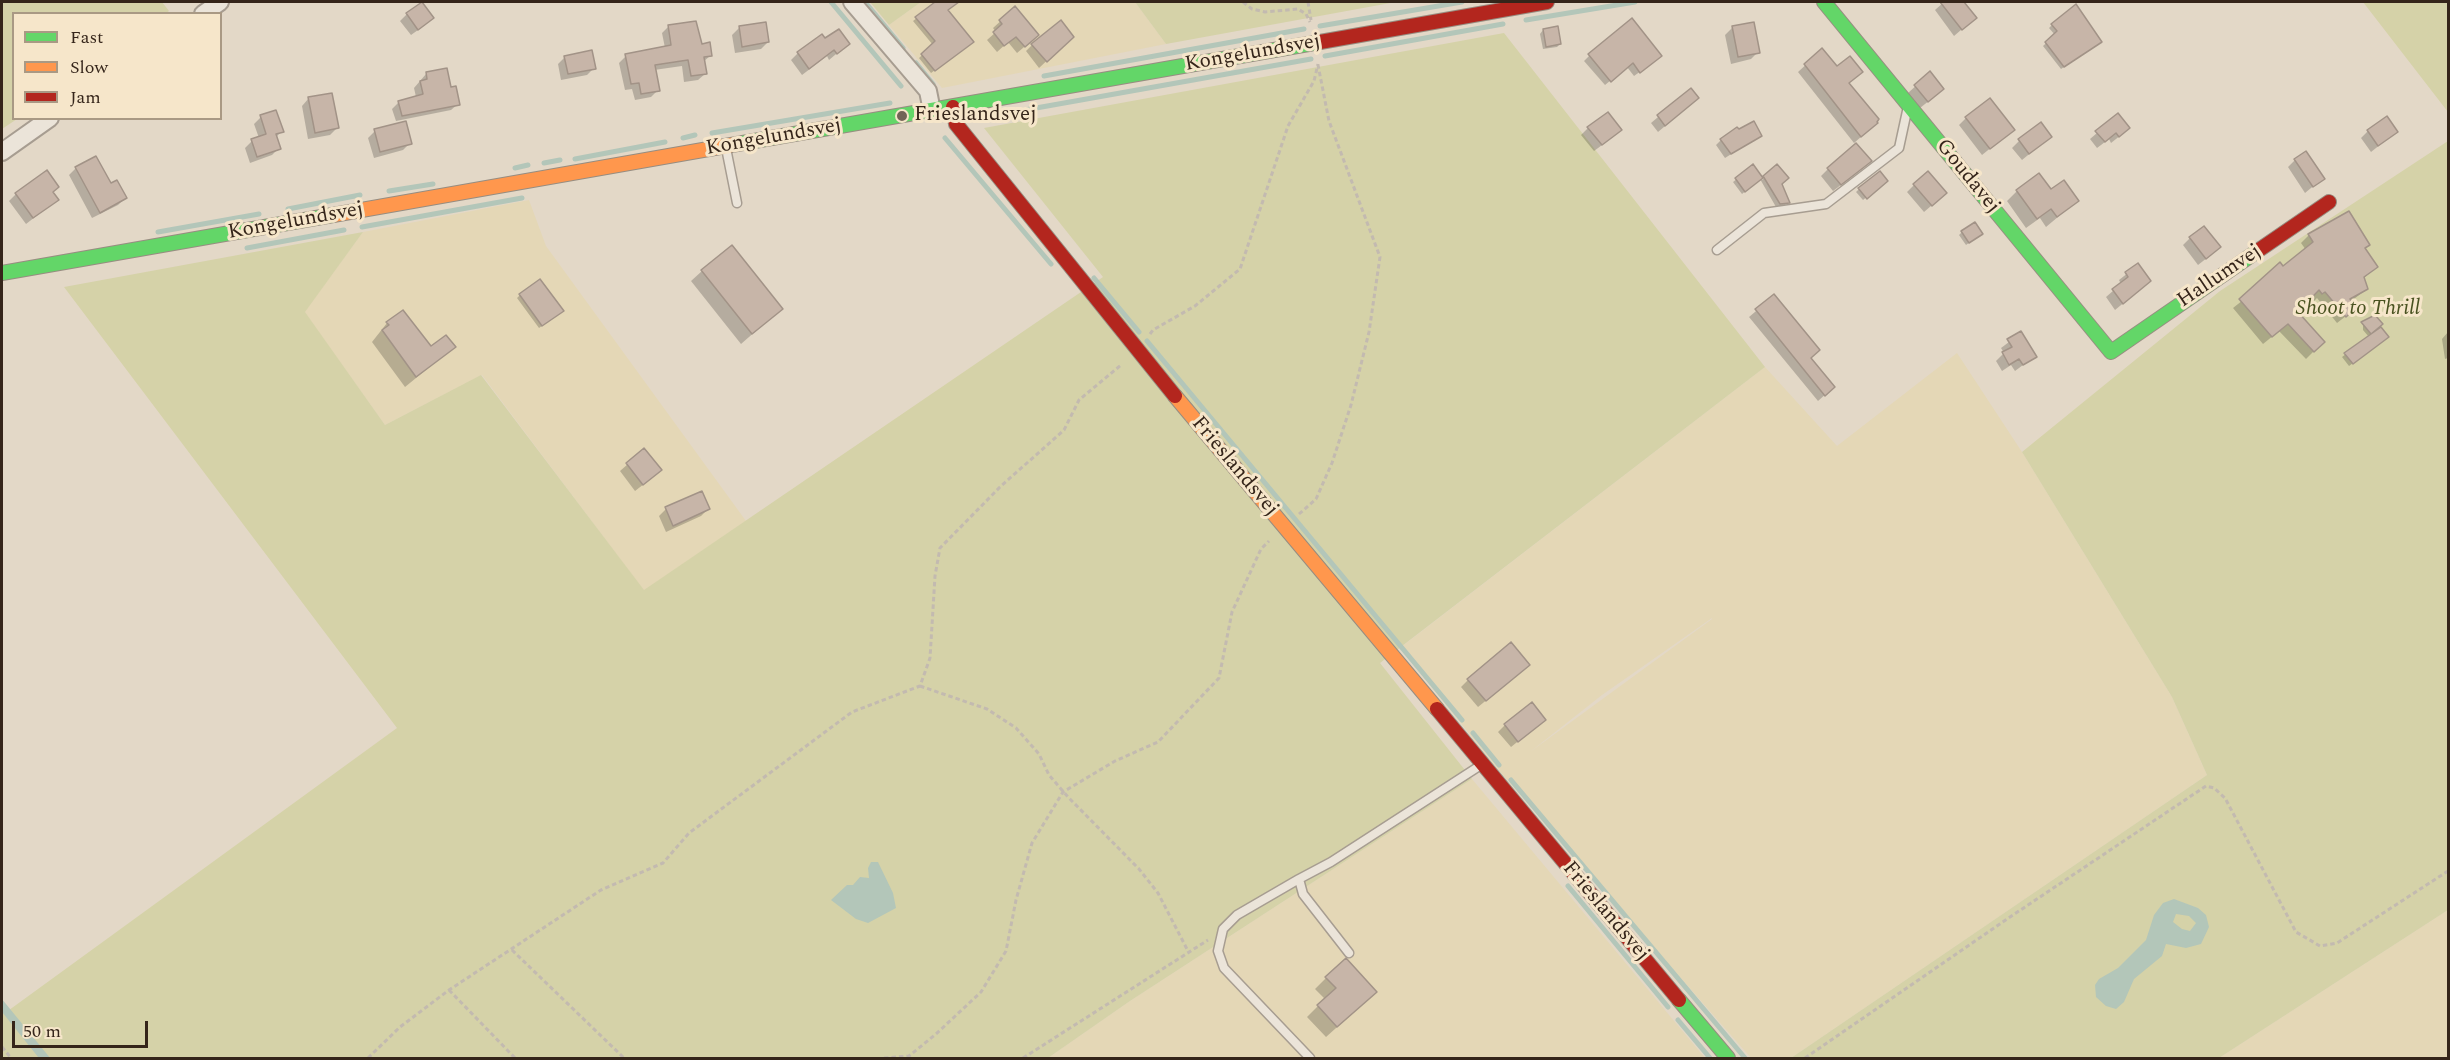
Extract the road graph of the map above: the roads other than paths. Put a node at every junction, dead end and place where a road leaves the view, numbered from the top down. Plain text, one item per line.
1 (220, 2) edge
2 (852, 2) edge
3 (1547, 2) edge
4 (1824, 2) edge
5 (1512, 5) edge
6 (206, 12) edge
7 (1908, 105) junction
8 (953, 107) junction
9 (932, 111) junction
10 (47, 120) edge
11 (726, 147) junction
12 (2, 152) edge
13 (2329, 202) dead end
14 (737, 204) dead end
15 (1717, 250) dead end
16 (2, 273) edge
17 (2111, 352) joint
18 (1481, 765) junction
19 (1299, 879) junction
20 (1349, 953) dead end
21 (1310, 1059) edge
22 (1728, 1059) edge

1 - 6 street
2 - 9 street
3 - 5 street, Kongelundsvej
4 - 7 street, Goudavej
5 - 8 street, Kongelundsvej
7 - 15 lane
7 - 17 street, Goudavej
8 - 9 street, Kongelundsvej
8 - 18 street, Frieslandsvej
9 - 11 street, Kongelundsvej
10 - 12 street
11 - 14 lane
11 - 16 street, Kongelundsvej
13 - 17 street, Hallumvej
18 - 19 lane
18 - 22 street, Frieslandsvej
19 - 20 lane
19 - 21 lane

